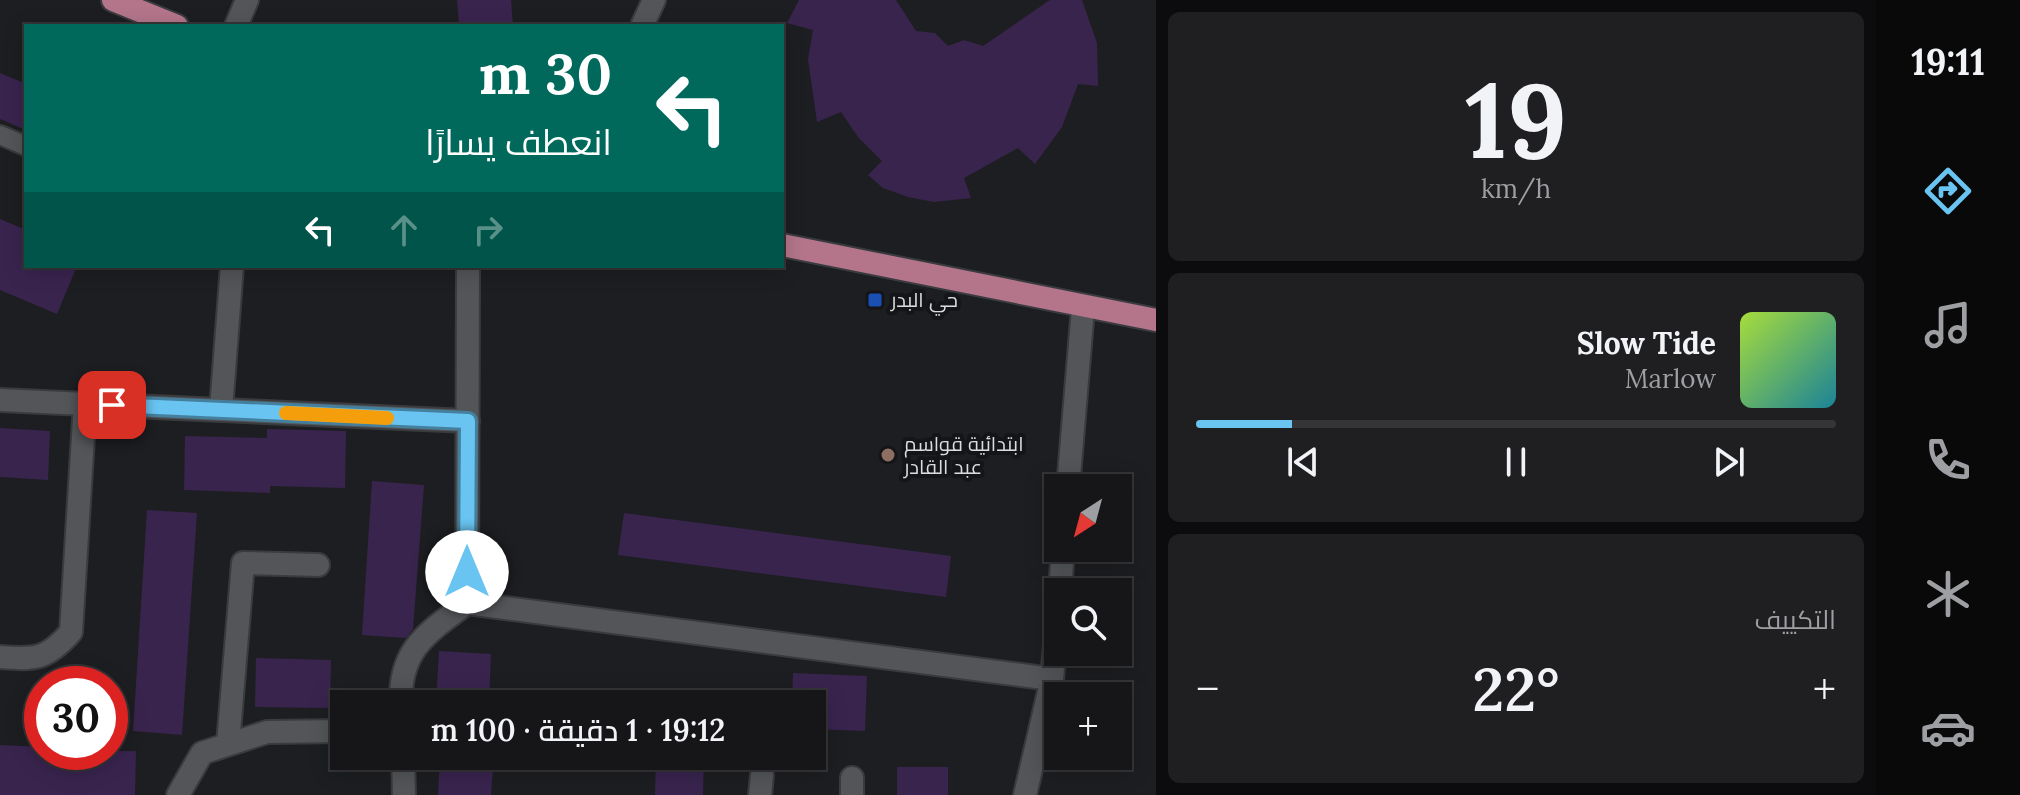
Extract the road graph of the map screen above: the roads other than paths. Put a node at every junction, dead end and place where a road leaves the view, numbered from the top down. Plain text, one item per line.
1 (113, 0) edge
2 (247, 0) edge
3 (654, 0) edge
4 (172, 24) edge
5 (237, 24) edge
6 (643, 24) edge
7 (0, 135) edge
8 (24, 145) edge
9 (784, 245) edge
10 (232, 268) edge
11 (468, 268) edge
12 (1083, 308) junction
13 (1156, 320) edge
14 (0, 400) edge
15 (85, 404) junction
16 (221, 410) junction
17 (468, 421) junction
18 (1069, 474) edge
19 (318, 565) dead end
20 (467, 603) junction
21 (0, 657) edge
22 (1053, 666) edge
23 (1052, 679) junction
24 (400, 690) edge
25 (330, 731) edge
26 (228, 744) junction
27 (403, 770) edge
28 (178, 795) edge
29 (404, 795) edge
30 (1025, 795) edge

1 - 4 main road
2 - 5 street
3 - 6 street
7 - 8 lane
9 - 12 main road
10 - 16 street
11 - 17 street
12 - 13 main road
12 - 18 street
14 - 15 street
15 - 16 street
15 - 21 street
16 - 17 street
17 - 20 street
19 - 26 street
20 - 23 street
20 - 24 street
22 - 23 street
23 - 30 street
25 - 26 street
26 - 28 street
27 - 29 street

